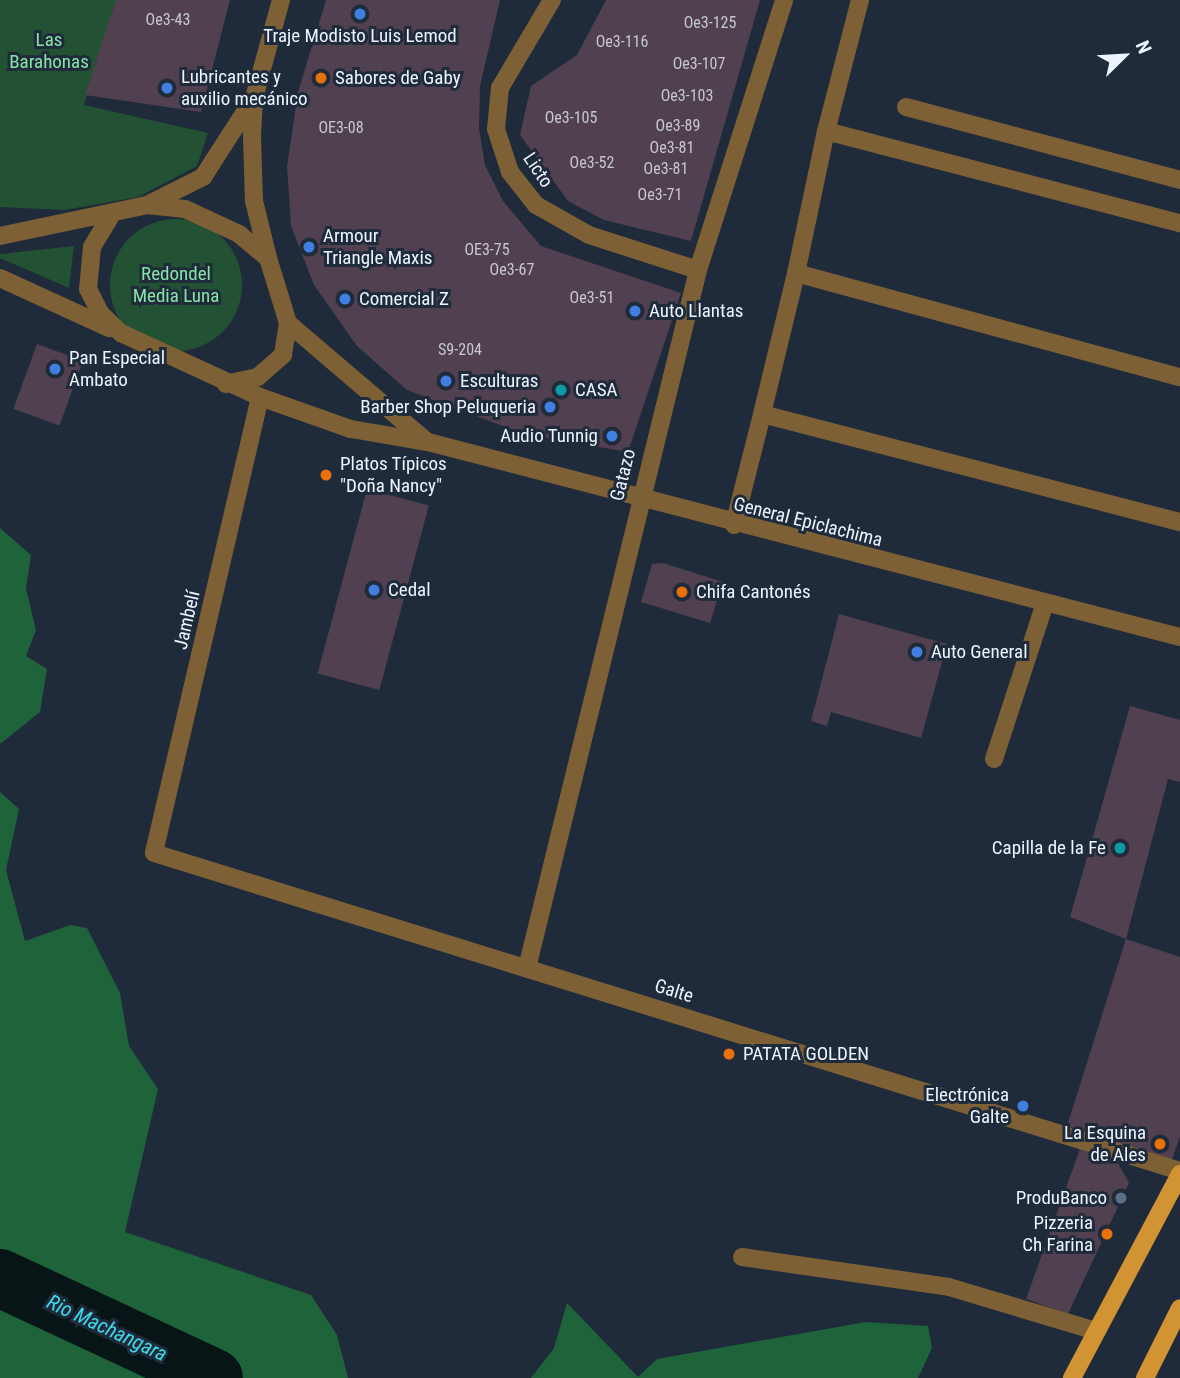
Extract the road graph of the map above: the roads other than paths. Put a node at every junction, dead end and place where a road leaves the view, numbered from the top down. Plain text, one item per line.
1 (281, 0) edge
2 (552, 0) edge
3 (784, 0) edge
4 (860, 0) edge
5 (254, 98) junction
6 (906, 107) dead end
7 (826, 131) junction
8 (1180, 180) edge
9 (147, 205) junction
10 (110, 217) junction
11 (1180, 223) edge
12 (0, 236) edge
13 (268, 258) junction
14 (698, 270) junction
15 (796, 273) junction
16 (0, 278) edge
17 (288, 323) junction
18 (121, 334) junction
19 (1180, 377) edge
20 (226, 384) junction
21 (260, 397) junction
22 (762, 414) junction
23 (428, 443) junction
24 (638, 501) junction
25 (1180, 522) edge
26 (734, 525) junction
27 (1045, 603) junction
28 (1180, 637) edge
29 (995, 759) dead end
30 (154, 853) joint
31 (527, 968) junction
32 (1180, 1172) edge
33 (742, 1257) dead end
34 (1180, 1308) edge
35 (1096, 1331) junction
36 (1072, 1378) edge
37 (1145, 1378) edge

1 - 5 street
2 - 14 street, Licto
3 - 14 street, Gatazo
4 - 7 street
5 - 9 street
5 - 13 street
6 - 8 street
7 - 11 street
7 - 15 street
9 - 10 street
9 - 13 street
10 - 12 street
10 - 18 street
13 - 17 street
14 - 24 street, Gatazo
15 - 19 street
15 - 22 street
16 - 18 street
17 - 20 street
17 - 23 street, General Epiclachima
18 - 20 street
20 - 21 street, General Epiclachima
21 - 23 street, General Epiclachima
21 - 30 street, Jambelí
22 - 25 street
22 - 26 street
23 - 24 street, General Epiclachima
24 - 26 street, General Epiclachima
24 - 31 street, Gatazo
26 - 27 street, General Epiclachima
27 - 28 street, General Epiclachima
27 - 29 street
30 - 31 street, Galte
31 - 32 street, Galte
32 - 35 main road
33 - 35 street
34 - 37 main road
35 - 36 main road

